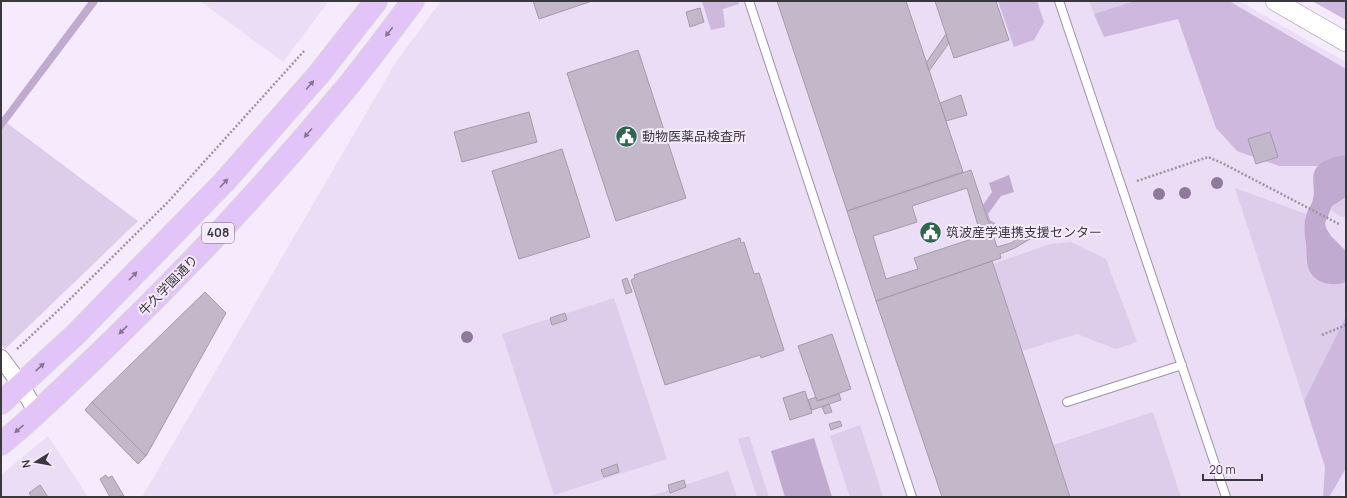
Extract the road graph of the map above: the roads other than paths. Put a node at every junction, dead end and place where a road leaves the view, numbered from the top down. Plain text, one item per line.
1 (376, 1) edge
2 (413, 1) edge
3 (748, 1) edge
4 (1060, 1) edge
5 (1275, 1) edge
6 (1346, 42) edge
7 (2, 360) edge
8 (1182, 365) junction
9 (21, 386) junction
10 (1067, 402) dead end
11 (1, 403) edge
12 (37, 413) junction
13 (1, 444) edge
14 (912, 497) edge
15 (1226, 497) edge

9 -> 1 highway, 408
2 -> 12 highway, 牛久学園通り / 408
3 - 14 lane
4 - 8 lane
5 - 6 street
7 - 9 street
8 - 10 lane
8 - 15 lane
9 - 11 highway, 408
9 - 12 street
12 -> 13 highway, 牛久学園通り / 408

